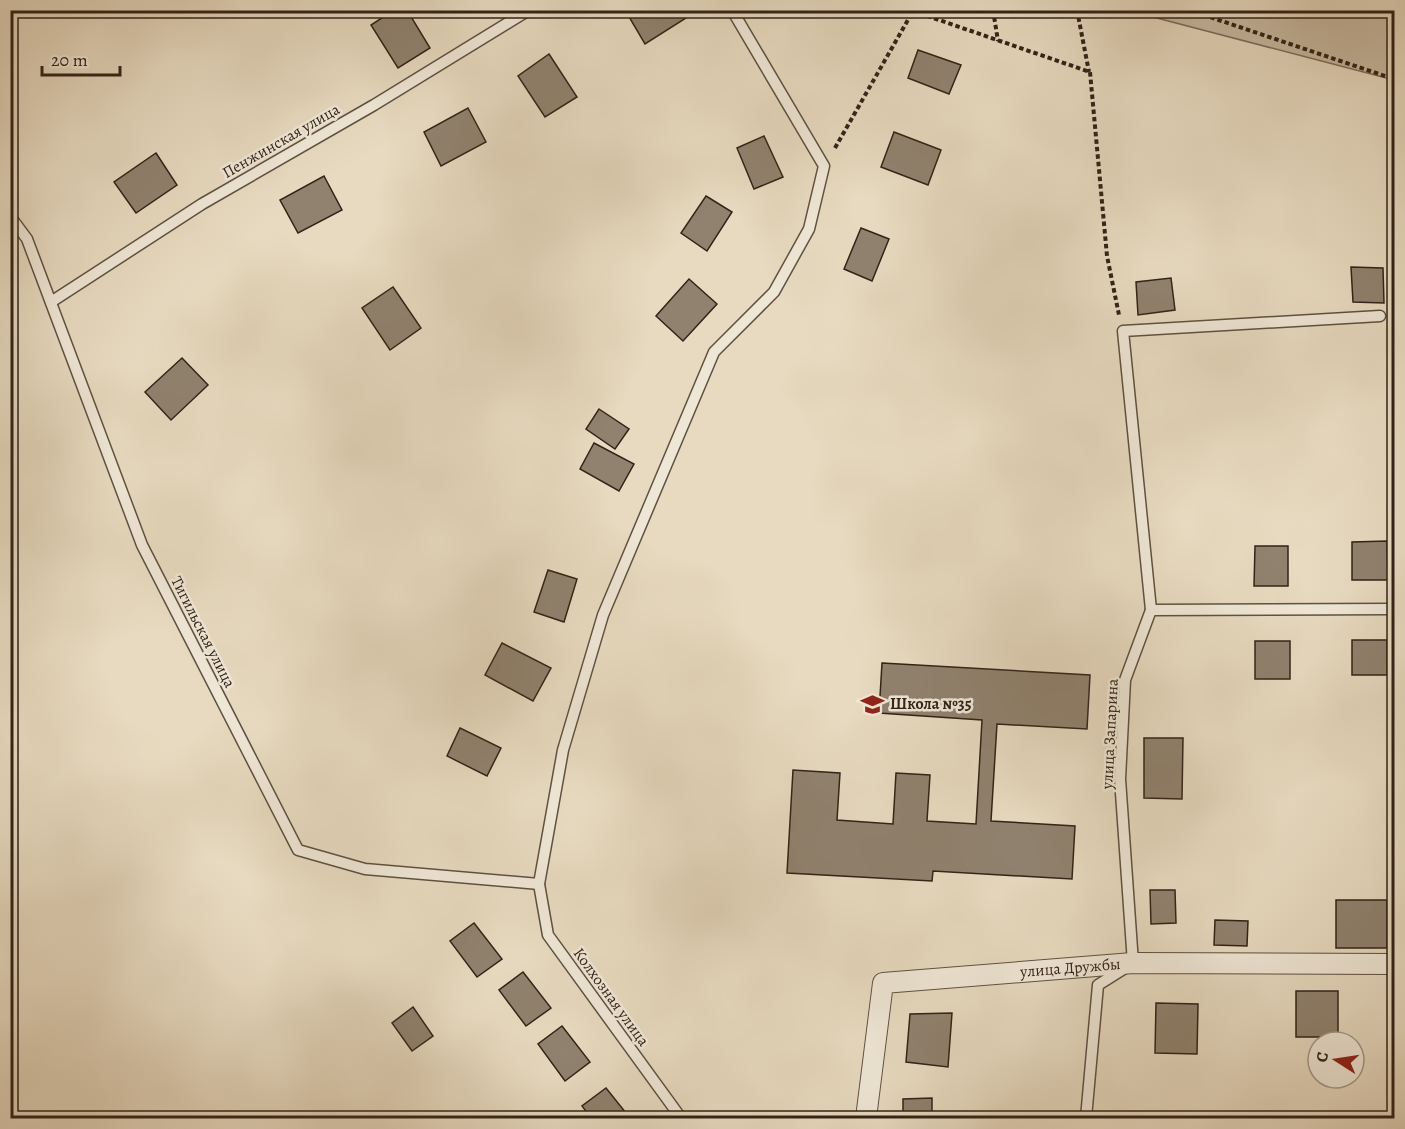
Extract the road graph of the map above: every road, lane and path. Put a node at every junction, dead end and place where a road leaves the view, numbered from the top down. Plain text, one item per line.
1 (529, 10) edge
2 (732, 10) edge
3 (993, 10) edge
4 (1077, 10) edge
5 (1189, 10) edge
6 (998, 41) junction
7 (1090, 72) junction
8 (1395, 79) edge
9 (824, 166) junction
10 (10, 216) edge
11 (51, 302) junction
12 (1380, 316) dead end
13 (1122, 331) junction
14 (1395, 609) edge
15 (1151, 610) junction
16 (538, 884) junction
17 (1133, 963) junction
18 (1395, 964) edge
19 (681, 1119) edge
20 (866, 1119) edge
21 (1086, 1119) edge

1 - 11 lane, Пенжинская улица
2 - 9 lane
3 - 6 path
4 - 7 path
5 - 8 path
6 - 7 path
6 - 9 path
7 - 13 path
9 - 16 lane
10 - 11 lane, Тигильская улица
11 - 16 lane, Тигильская улица
12 - 13 lane
13 - 15 lane
14 - 15 lane
15 - 17 lane, улица Запарина
16 - 19 lane, Колхозная улица
17 - 18 street, улица Дружбы
17 - 20 street, улица Дружбы
17 - 21 lane

